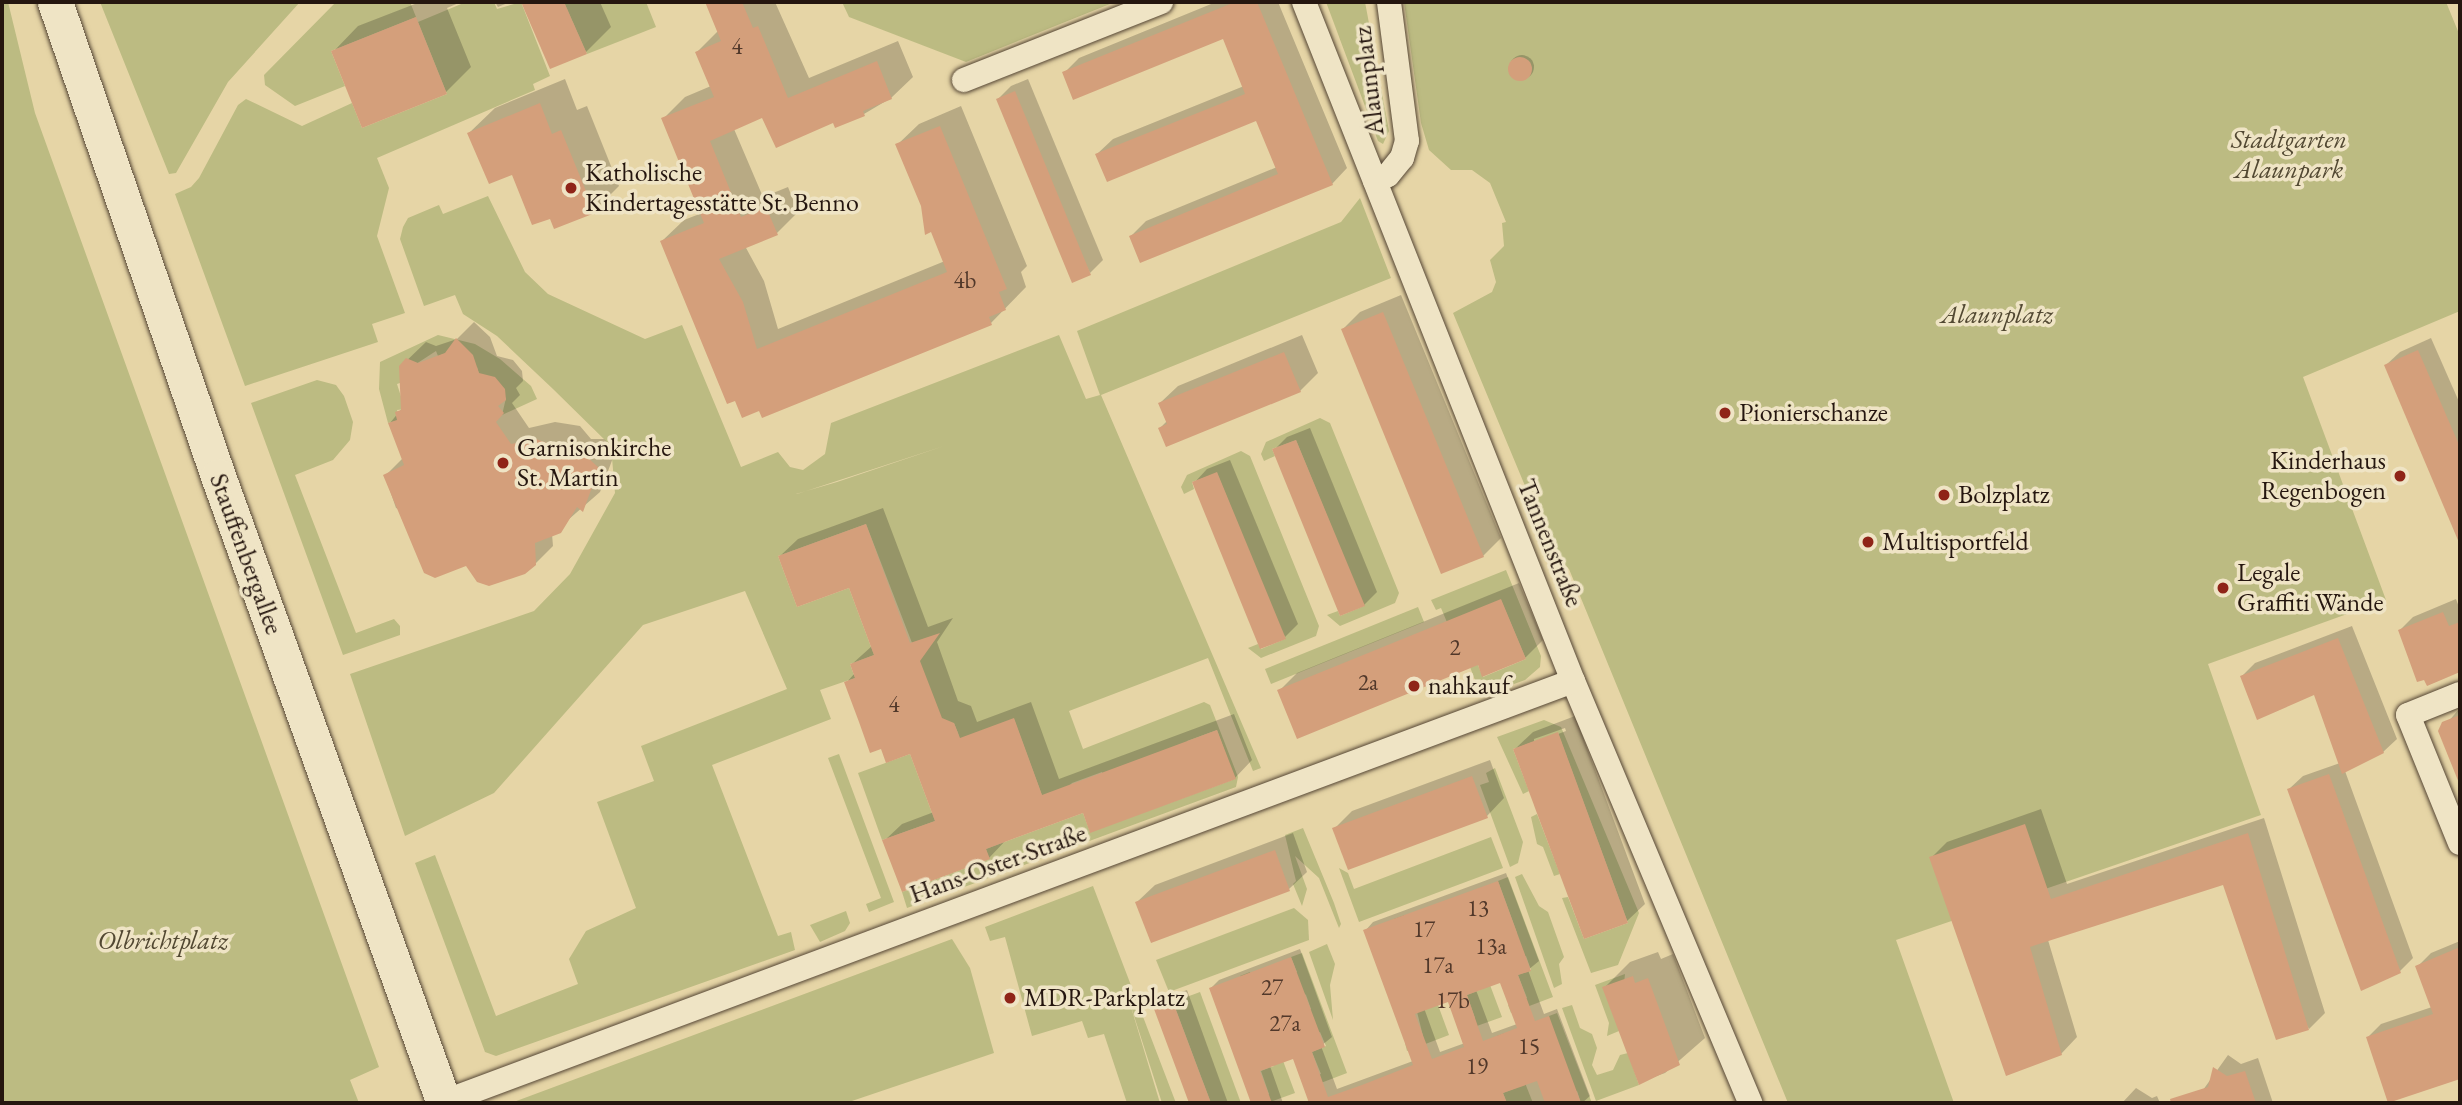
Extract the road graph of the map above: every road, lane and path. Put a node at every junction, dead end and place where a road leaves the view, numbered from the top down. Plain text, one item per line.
1 (55, 2) edge
2 (1161, 2) edge
3 (1304, 2) edge
4 (1389, 2) edge
5 (964, 80) dead end
6 (1374, 181) junction
7 (1573, 681) junction
8 (2460, 694) edge
9 (2460, 844) edge
10 (443, 1103) edge
11 (1750, 1103) edge

1 - 10 main road, Stauffenbergallee
2 - 5 street
3 - 6 street, Tannenstraße
4 - 6 street, Alaunplatz
6 - 7 street, Tannenstraße
7 - 10 street, Hans-Oster-Straße
7 - 11 street, Tannenstraße
8 - 9 street

